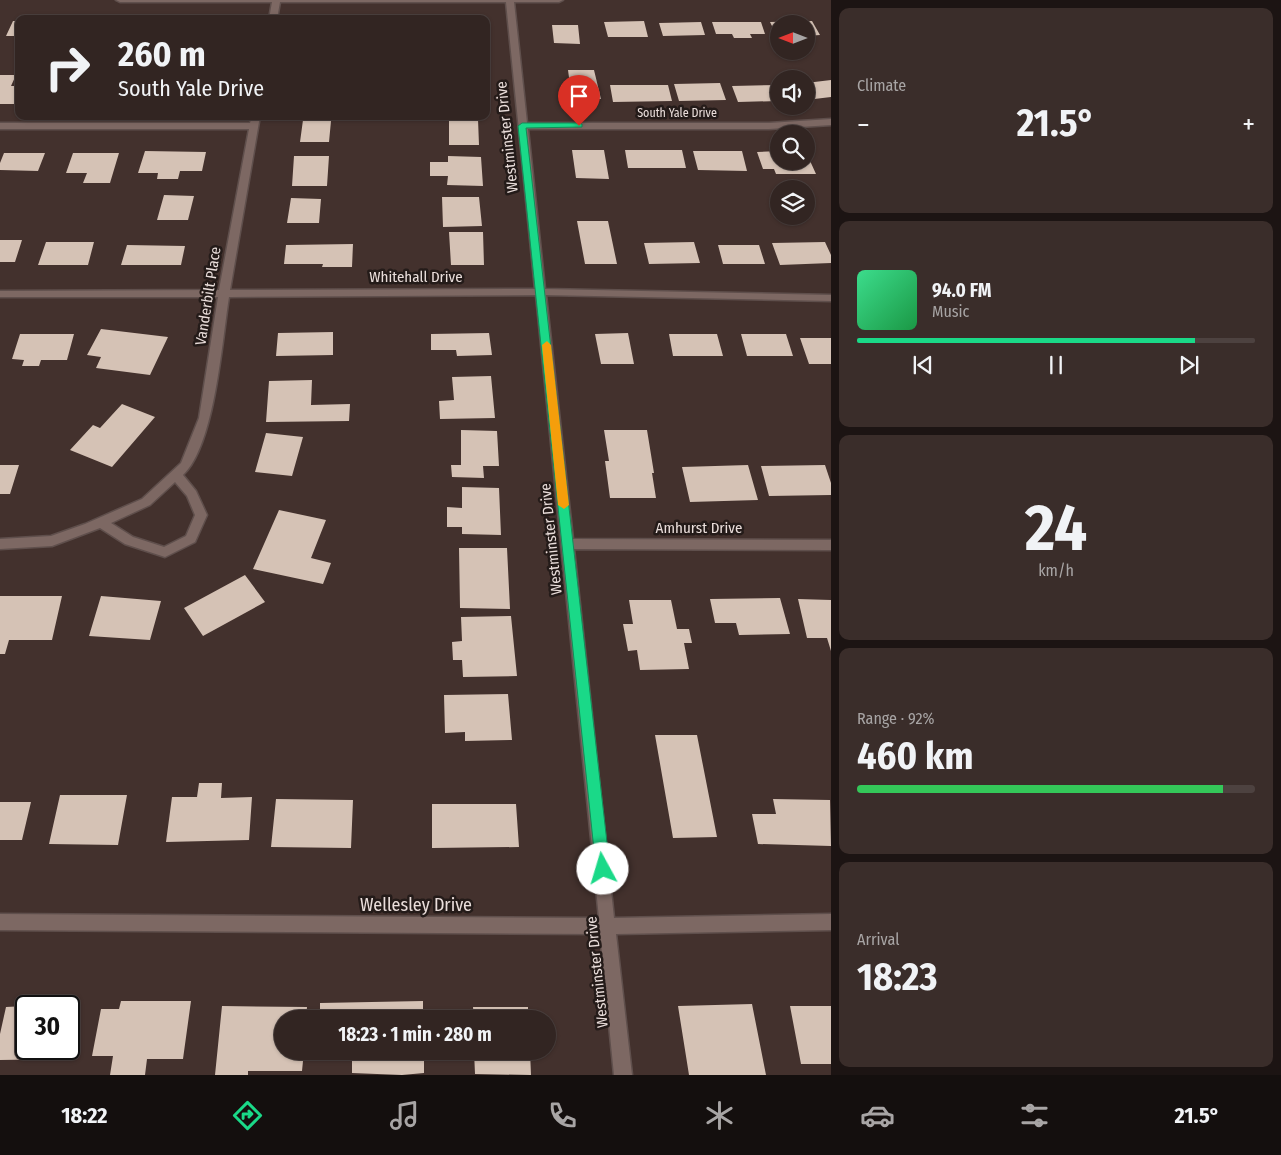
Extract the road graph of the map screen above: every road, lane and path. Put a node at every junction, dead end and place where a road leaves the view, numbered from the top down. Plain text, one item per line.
1 (120, 0) edge
2 (510, 0) edge
3 (559, 0) edge
4 (276, 1) edge
5 (274, 15) edge
6 (255, 121) edge
7 (831, 122) edge
8 (0, 126) edge
9 (522, 126) junction
10 (224, 292) junction
11 (541, 292) junction
12 (0, 294) edge
13 (831, 298) edge
14 (176, 474) junction
15 (101, 522) junction
16 (0, 544) edge
17 (568, 544) junction
18 (831, 545) edge
19 (0, 922) edge
20 (831, 922) edge
21 (609, 926) junction
22 (623, 1075) edge

1 - 4 street
2 - 3 street
2 - 4 street
2 - 9 street, Westminster Drive
4 - 5 street
6 - 8 street
6 - 10 street, Vanderbilt Place
7 - 9 street, South Yale Drive
9 - 11 street, Westminster Drive
10 - 11 street, Whitehall Drive
10 - 12 street, Whitehall Drive
10 - 14 street, Vanderbilt Place
11 - 13 street, Whitehall Drive
11 - 17 street, Westminster Drive
14 - 15 street, Vanderbilt Place
14 - 15 street
15 - 16 street, Vanderbilt Place
17 - 18 street, Amhurst Drive
17 - 21 street, Westminster Drive
19 - 21 street, Wellesley Drive
20 - 21 street, Wellesley Drive
21 - 22 street, Westminster Drive

